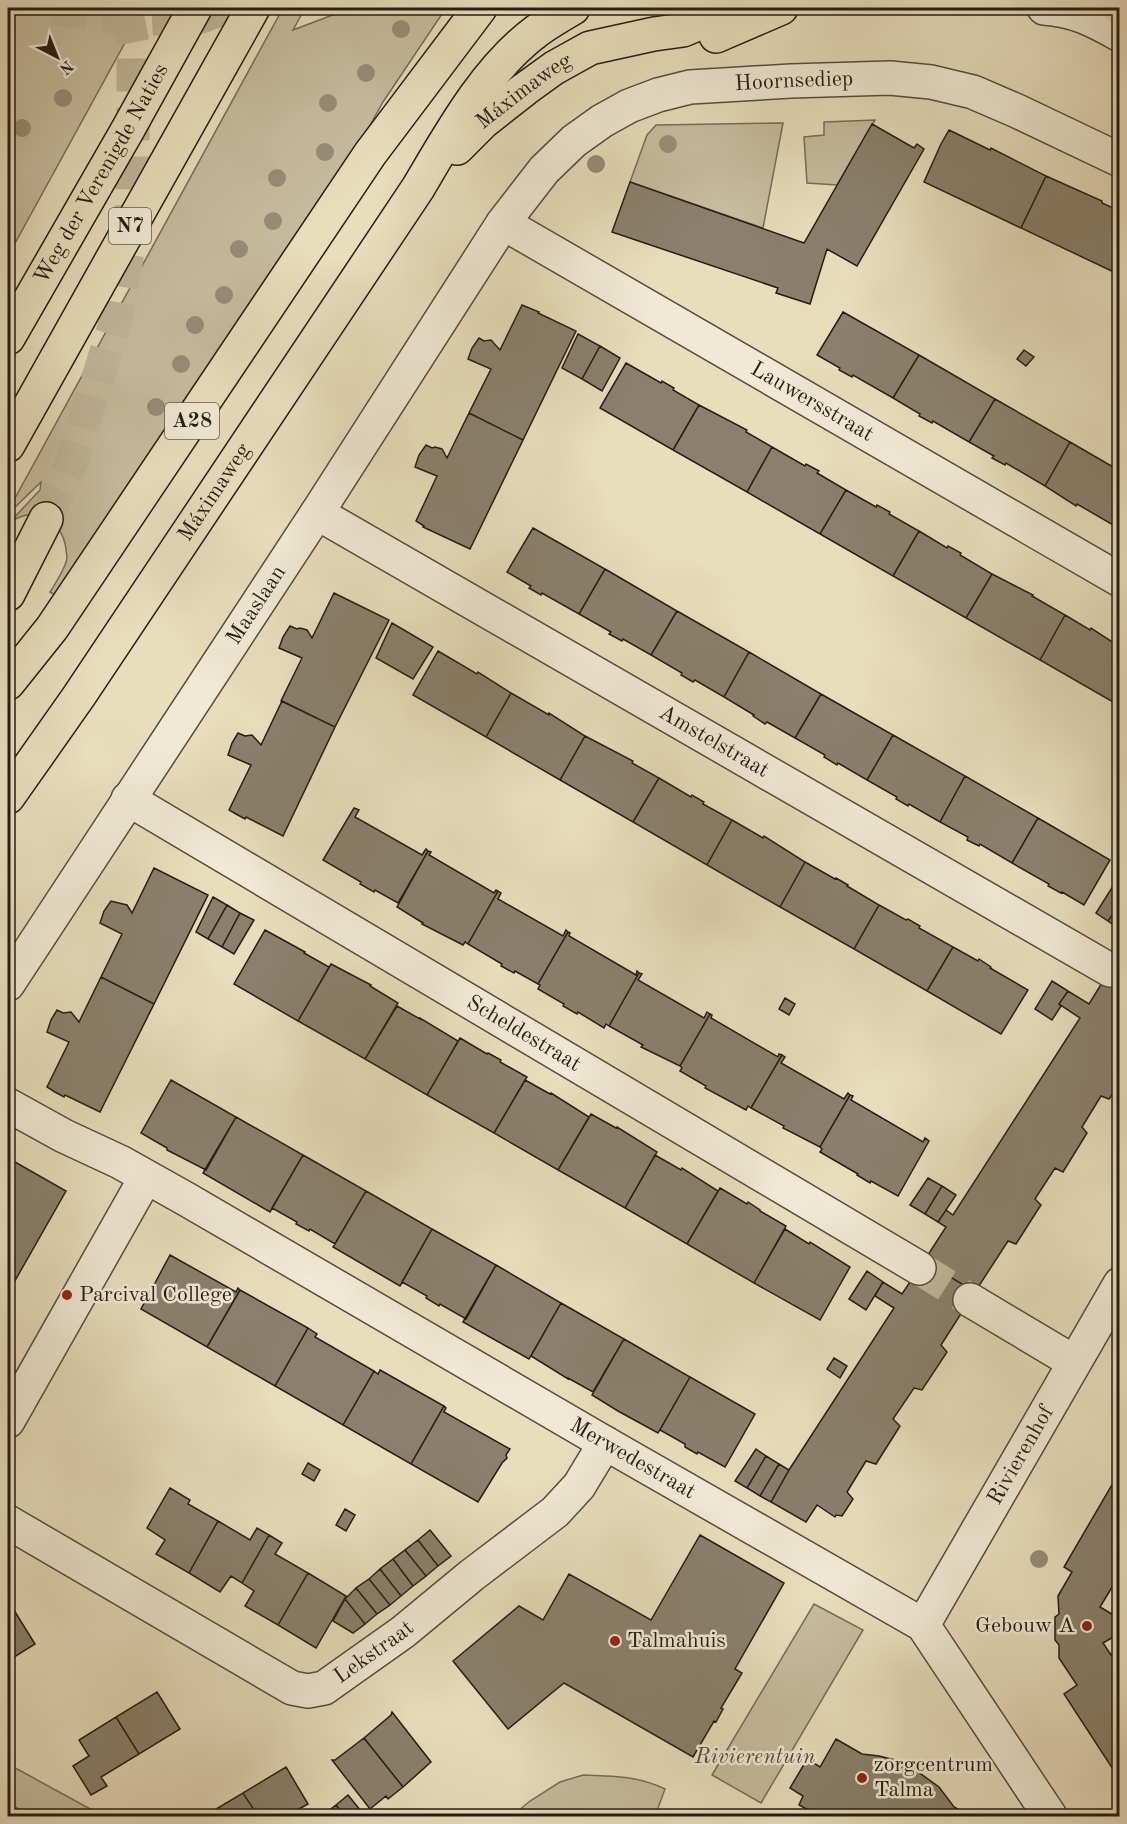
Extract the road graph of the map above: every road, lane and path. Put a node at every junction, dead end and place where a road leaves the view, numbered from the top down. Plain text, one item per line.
1 (195, 8) edge
2 (253, 8) edge
3 (480, 8) edge
4 (573, 8) edge
5 (693, 8) edge
6 (736, 8) edge
7 (781, 8) edge
8 (1044, 8) edge
9 (654, 34) junction
10 (1119, 35) edge
11 (1119, 160) edge
12 (418, 188) junction
13 (503, 223) junction
14 (8, 338) edge
15 (8, 445) edge
16 (317, 513) junction
17 (46, 519) tunnel mouth
18 (1119, 580) edge
19 (8, 594) edge
20 (8, 683) edge
21 (8, 797) edge
22 (128, 799) junction
23 (1110, 970) dead end
24 (8, 984) edge
25 (8, 1105) edge
26 (146, 1177) junction
27 (920, 1268) tunnel mouth
28 (1117, 1295) edge
29 (970, 1300) tunnel mouth
30 (1074, 1362) junction
31 (8, 1421) edge
32 (604, 1443) junction
33 (8, 1522) edge
34 (923, 1625) junction
35 (1050, 1816) edge

1 - 14 main road, Weg der Verenigde Naties / N7
2 - 15 main road, N7
3 - 20 main road, A28
4 - 12 main road, Máximaweg
5 - 9 main road, Máximaweg
6 - 9 main road, Máximaweg
7 - 9 main road
8 - 10 street
9 - 12 main road, Máximaweg
11 - 13 street, Hoornsediep
12 - 21 main road, Máximaweg
13 - 16 street, Maaslaan
13 - 18 street, Lauwersstraat
16 - 22 street, Maaslaan
16 - 23 street, Amstelstraat
17 - 19 main road
22 - 24 street, Maaslaan
22 - 27 street, Scheldestraat
25 - 26 street, Merwedestraat
26 - 31 street
26 - 32 street, Merwedestraat
28 - 30 street, Rivierenhof
29 - 30 street
30 - 34 street, Rivierenhof
32 - 33 street, Lekstraat
32 - 34 street, Merwedestraat
34 - 35 street, Merwedestraat

